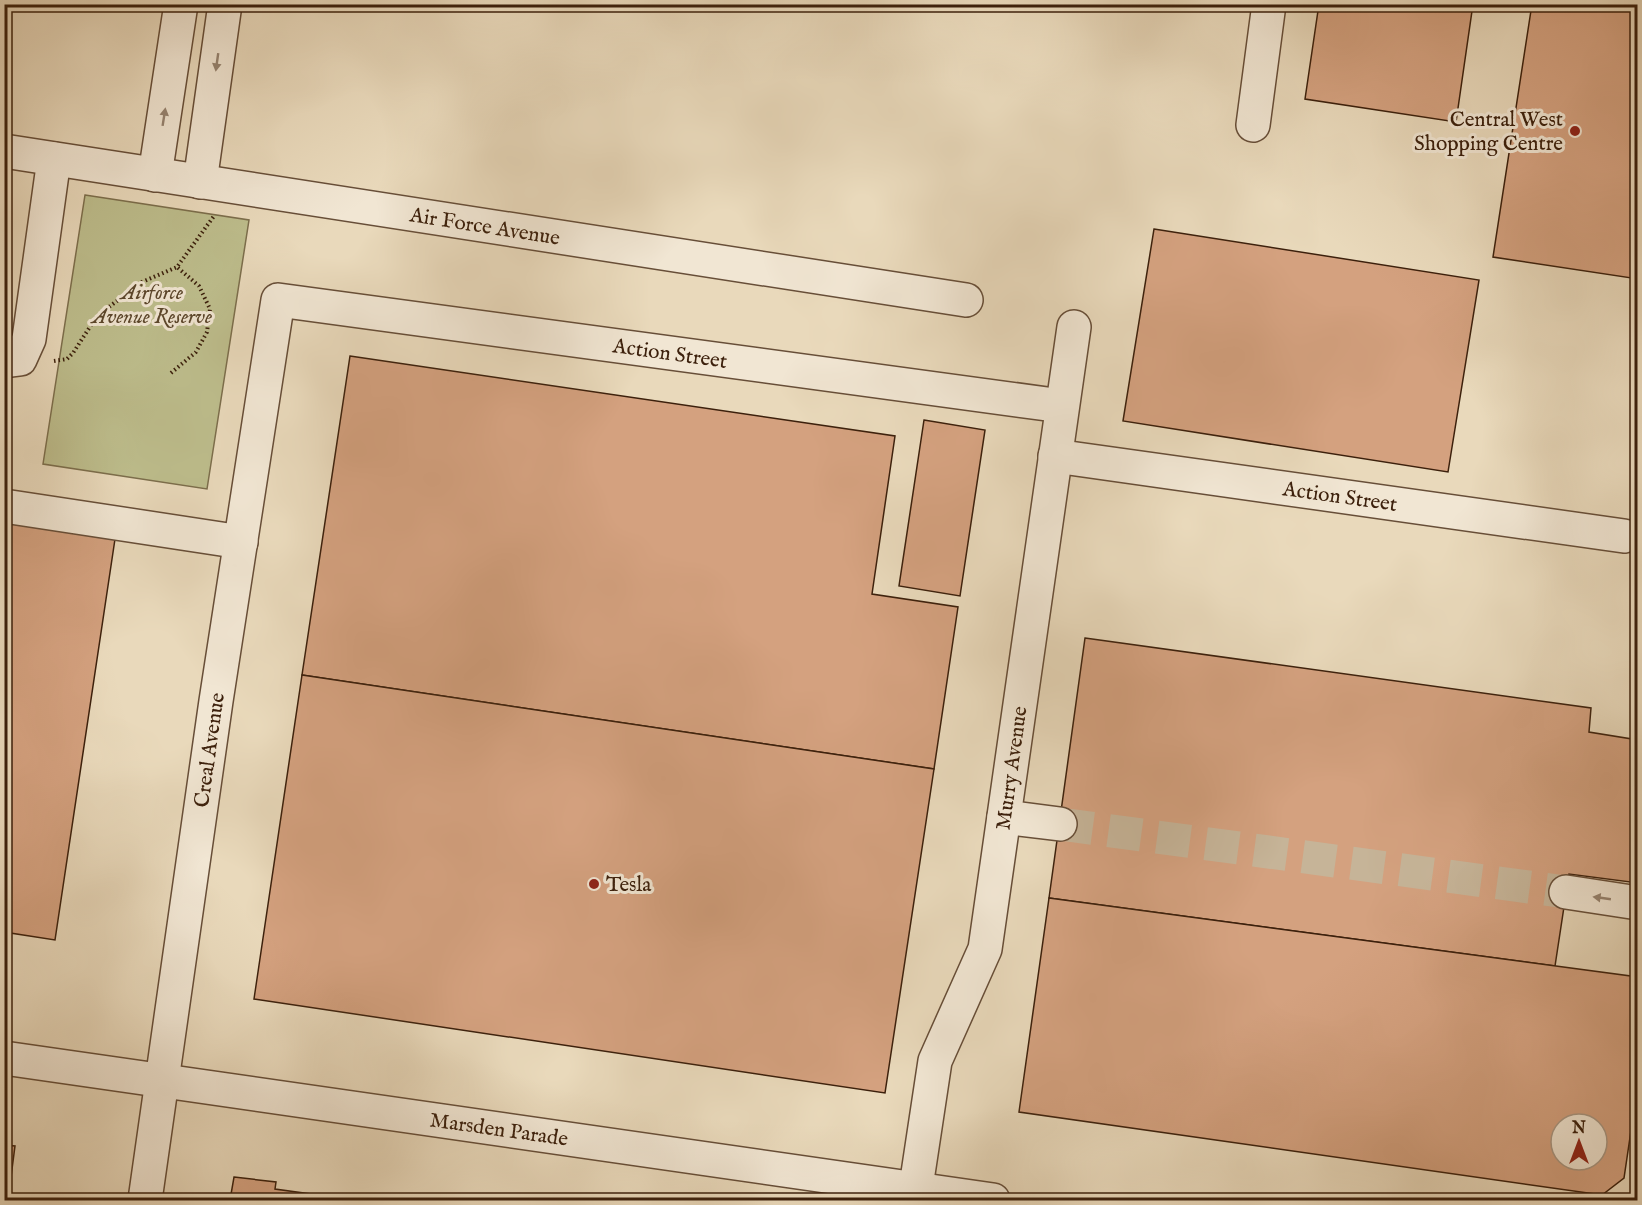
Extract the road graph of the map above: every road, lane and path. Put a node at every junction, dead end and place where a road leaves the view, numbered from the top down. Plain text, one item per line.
1 (181, 4) edge
2 (225, 4) edge
3 (1269, 4) edge
4 (1253, 125) dead end
5 (4, 151) edge
6 (54, 159) junction
7 (155, 175) junction
8 (200, 182) junction
9 (214, 215) dead end
10 (177, 267) junction
11 (278, 300) joint
12 (966, 300) dead end
13 (1074, 327) dead end
14 (16, 358) edge
15 (171, 373) dead end
16 (1062, 406) junction
17 (1055, 456) junction
18 (4, 506) edge
19 (1624, 536) dead end
20 (241, 542) junction
21 (1004, 817) junction
22 (1060, 824) tunnel mouth
23 (1566, 892) tunnel mouth
24 (1638, 903) edge
25 (4, 1058) edge
26 (162, 1080) junction
27 (915, 1195) edge
28 (146, 1200) edge
29 (993, 1200) edge

7 -> 1 street
2 -> 8 street
3 - 4 street
5 - 6 street, Air Force Avenue
6 - 7 street, Air Force Avenue
6 - 14 street
7 - 8 street, Air Force Avenue
8 - 12 street, Air Force Avenue
9 - 10 path
10 - 14 path
10 - 15 path
11 - 16 street, Action Street
11 - 20 street, Creal Avenue
13 - 16 street, Murry Avenue
16 - 17 street, Murry Avenue
17 - 19 street, Action Street
17 - 21 street, Murry Avenue
18 - 20 street
20 - 26 street, Creal Avenue
21 - 22 street
21 - 27 street, Murry Avenue
24 -> 23 street
25 - 26 street, Marsden Parade
26 - 27 street, Marsden Parade
26 - 28 street, Creal Avenue
27 - 29 street, Marsden Parade

